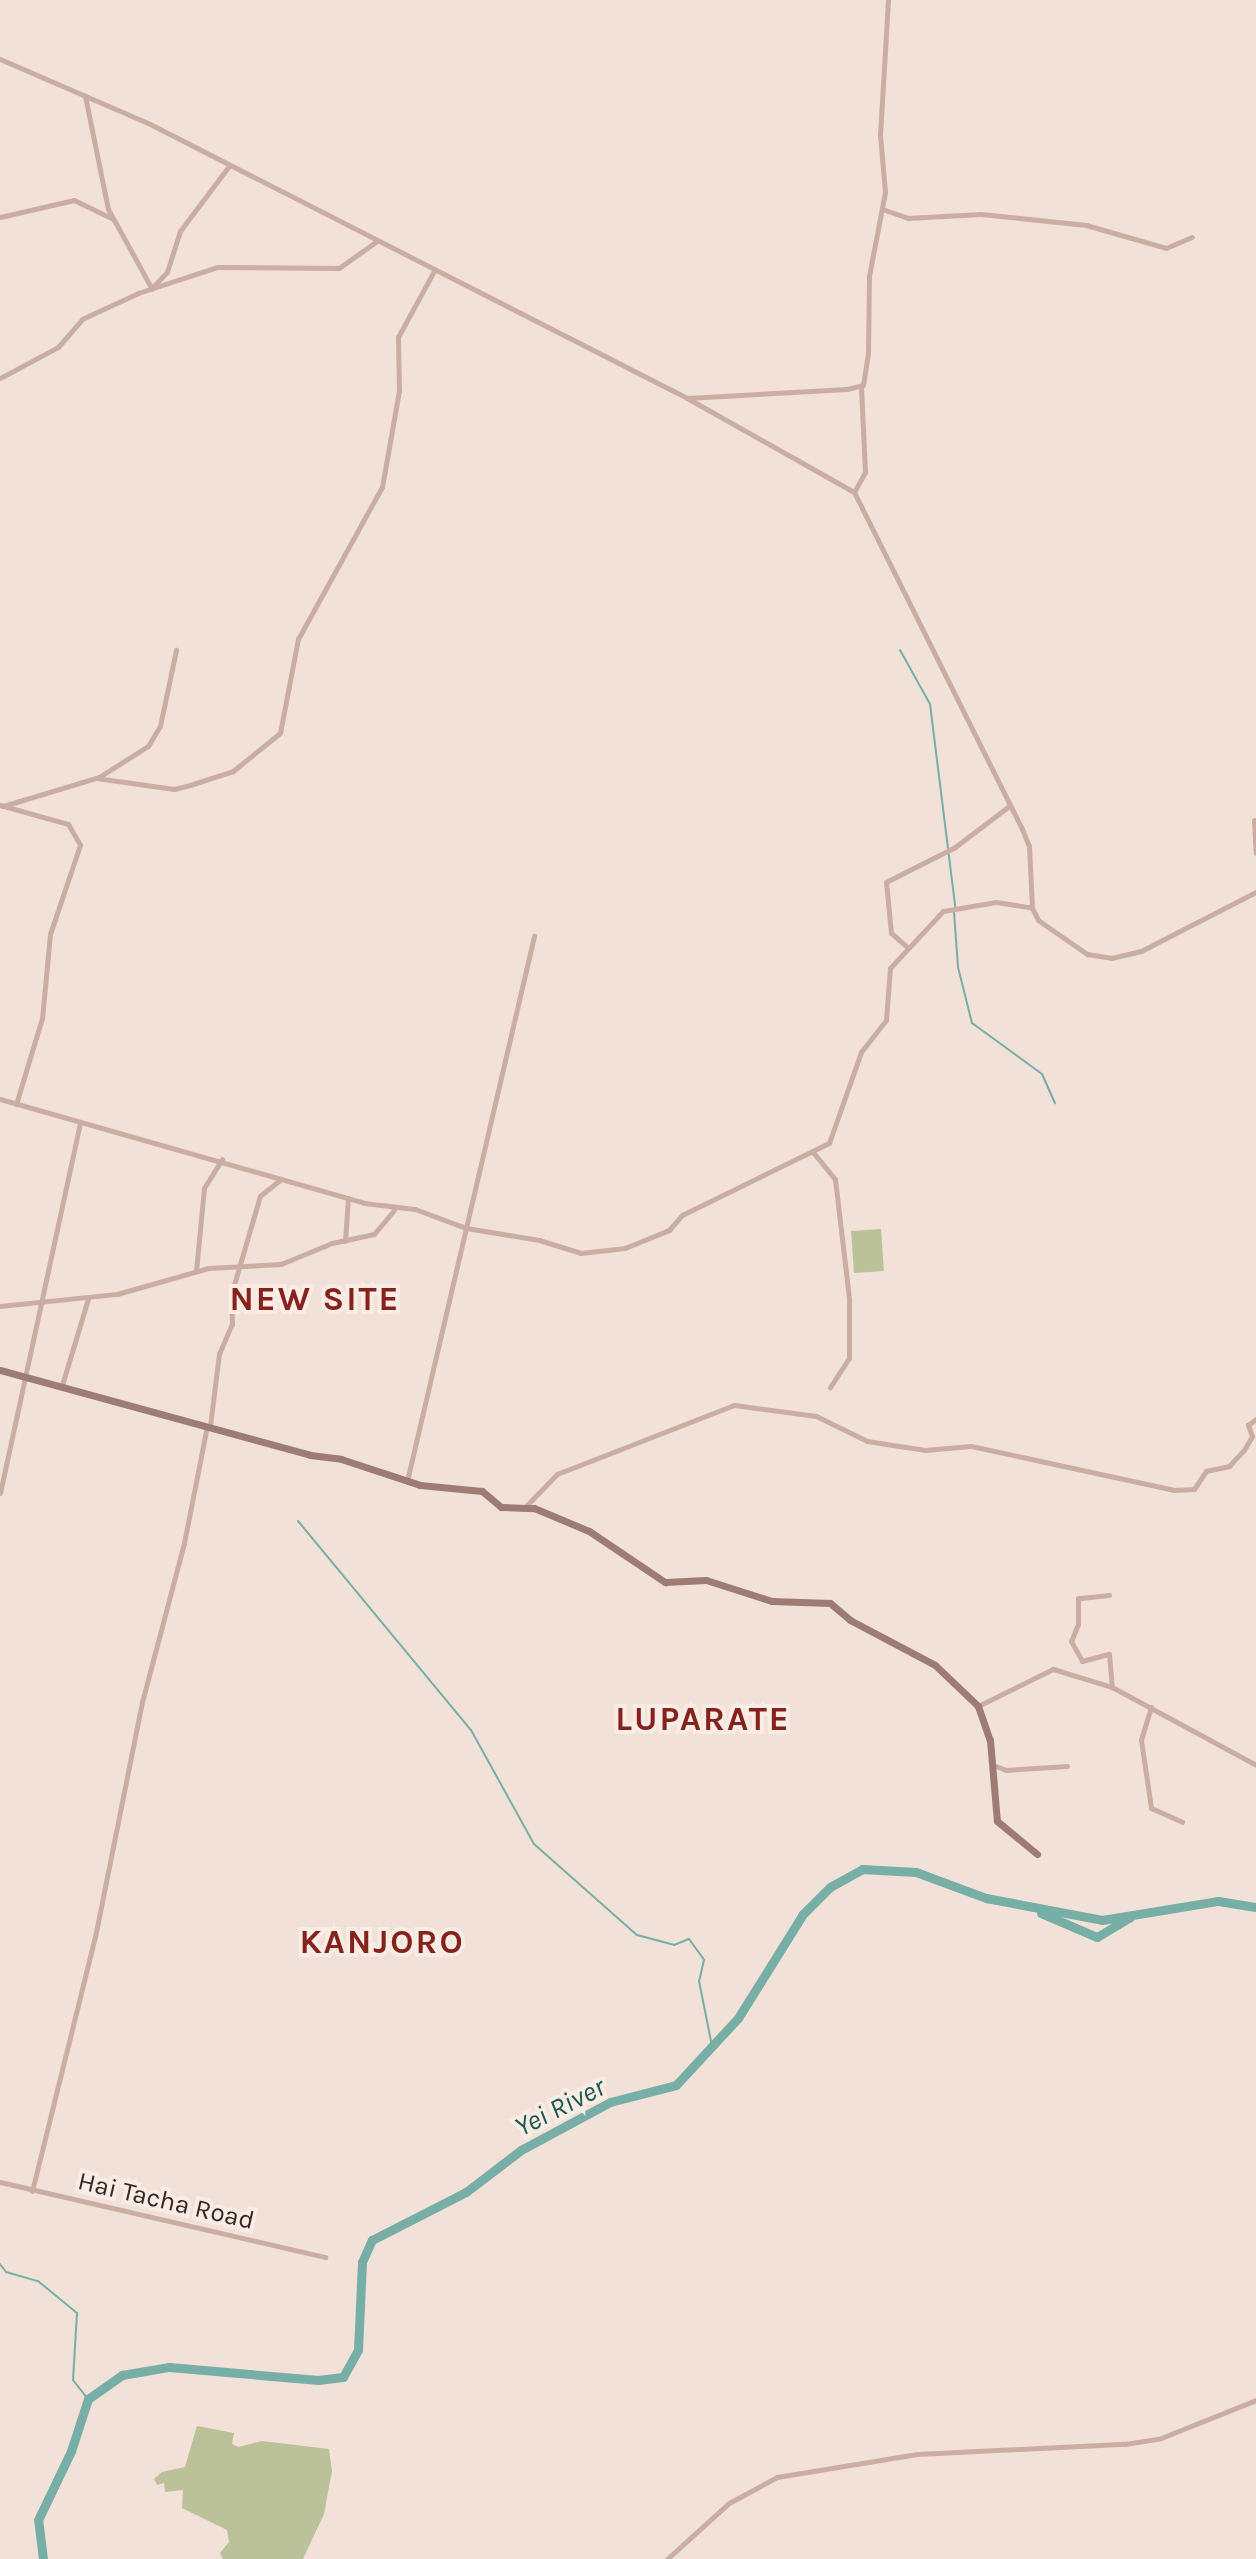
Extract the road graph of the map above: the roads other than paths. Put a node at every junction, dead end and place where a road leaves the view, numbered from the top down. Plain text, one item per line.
1 (888, 0) edge
2 (0, 59) edge
3 (85, 95) junction
4 (229, 165) junction
5 (882, 209) junction
6 (0, 217) edge
7 (115, 221) junction
8 (1192, 237) dead end
9 (377, 241) junction
10 (435, 269) junction
11 (152, 289) junction
12 (0, 378) edge
13 (861, 387) junction
14 (687, 398) junction
15 (854, 492) junction
16 (176, 650) dead end
17 (96, 778) junction
18 (1, 806) edge
19 (1009, 806) junction
20 (1254, 820) edge
21 (1256, 853) edge
22 (1256, 892) edge
23 (1032, 908) junction
24 (534, 936) dead end
25 (906, 946) junction
26 (0, 1099) edge
27 (16, 1104) junction
28 (80, 1123) junction
29 (813, 1151) junction
30 (222, 1159) junction
31 (281, 1179) junction
32 (348, 1198) junction
33 (394, 1210) junction
34 (466, 1228) junction
35 (345, 1241) junction
36 (241, 1268) junction
37 (196, 1271) junction
38 (88, 1299) junction
39 (39, 1304) junction
40 (0, 1306) edge
41 (0, 1370) edge
42 (27, 1376) junction
43 (62, 1385) junction
44 (830, 1387) dead end
45 (1256, 1419) edge
46 (209, 1426) junction
47 (407, 1481) junction
48 (0, 1493) edge
49 (525, 1507) junction
50 (1109, 1595) dead end
51 (1112, 1687) junction
52 (978, 1706) junction
53 (1151, 1707) junction
54 (993, 1765) junction
55 (1256, 1765) edge
56 (1067, 1766) dead end
57 (1182, 1822) dead end
58 (1037, 1854) dead end
59 (0, 2182) edge
60 (32, 2191) junction
61 (325, 2257) dead end
62 (1256, 2400) edge
63 (667, 2559) edge

1 - 5 street
2 - 3 street
3 - 4 street
3 - 7 street
4 - 9 street
4 - 11 street
5 - 8 street
5 - 13 street
6 - 7 street
7 - 11 street
9 - 10 street
9 - 11 street
10 - 14 street
10 - 17 street
11 - 12 street
13 - 14 street
13 - 15 street
14 - 15 street
15 - 19 street
16 - 17 street
17 - 18 street
18 - 27 street
19 - 23 street
19 - 25 street
20 - 21 street
22 - 23 street
23 - 25 street
24 - 34 street
25 - 29 street
26 - 27 street
27 - 28 street
28 - 30 street
28 - 39 street
29 - 34 street
29 - 44 street
30 - 31 street
30 - 37 street
31 - 32 street
31 - 36 street
32 - 33 street
32 - 35 street
33 - 34 street
33 - 35 street
34 - 47 street
35 - 36 street
36 - 37 street
36 - 46 street
37 - 38 street
38 - 39 street
38 - 43 street
39 - 40 street
39 - 42 street
41 - 42 street
42 - 43 street
42 - 48 street
43 - 46 street
45 - 49 street
46 - 47 street
46 - 60 street
47 - 49 street
49 - 52 street
50 - 51 street
51 - 52 street
51 - 53 street
52 - 54 street
53 - 55 street
53 - 57 street
54 - 56 street
54 - 58 street
59 - 60 street, Hai Tacha Road
60 - 61 street, Hai Tacha Road
62 - 63 street

